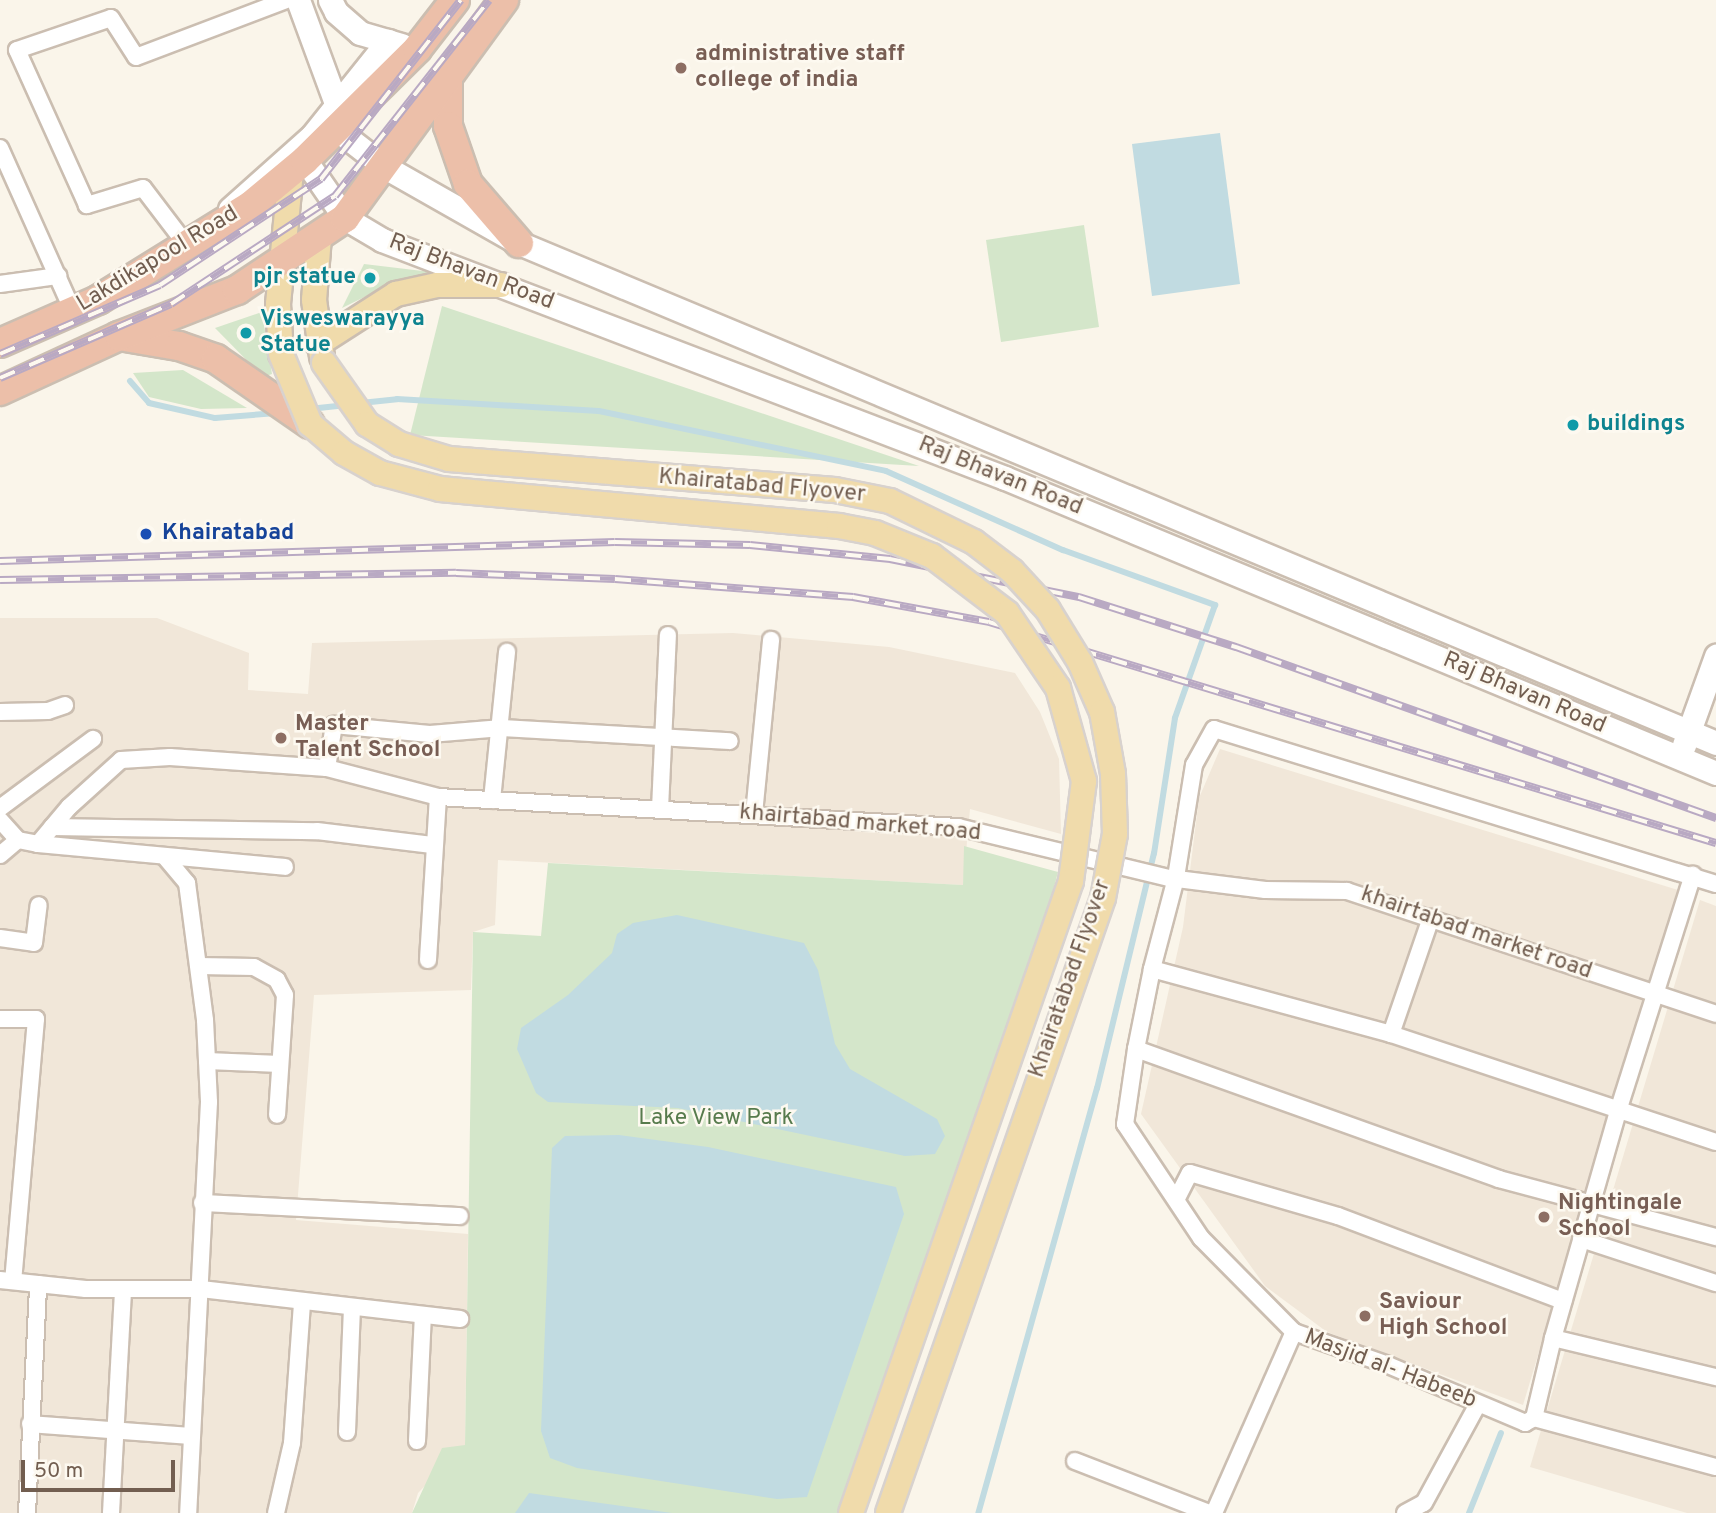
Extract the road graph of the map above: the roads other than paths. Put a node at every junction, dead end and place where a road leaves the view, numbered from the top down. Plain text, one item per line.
1 (286, 0) edge
2 (298, 0) edge
3 (330, 0) edge
4 (455, 0) edge
5 (504, 0) edge
6 (388, 41) junction
7 (417, 49) junction
8 (448, 77) junction
9 (337, 117) junction
10 (0, 148) edge
11 (298, 166) junction
12 (385, 167) junction
13 (345, 218) junction
14 (319, 237) junction
15 (197, 241) junction
16 (519, 243) junction
17 (282, 261) junction
18 (58, 276) junction
19 (0, 284) edge
20 (501, 285) junction
21 (74, 311) junction
22 (120, 335) junction
23 (0, 343) edge
24 (321, 353) junction
25 (0, 391) edge
26 (310, 424) junction
27 (668, 635) dead end
28 (771, 640) dead end
29 (508, 652) dead end
30 (1716, 656) edge
31 (65, 705) dead end
32 (0, 712) edge
33 (502, 728) junction
34 (1707, 734) edge
35 (663, 737) junction
36 (93, 739) dead end
37 (730, 741) dead end
38 (1698, 766) edge
39 (327, 768) junction
40 (438, 797) junction
41 (492, 800) junction
42 (0, 808) edge
43 (660, 809) junction
44 (754, 814) junction
45 (0, 820) edge
46 (52, 827) junction
47 (18, 840) junction
48 (38, 844) junction
49 (432, 845) junction
50 (0, 855) edge
51 (166, 858) junction
52 (285, 867) dead end
53 (1693, 875) junction
54 (1173, 878) junction
55 (1716, 884) edge
56 (39, 905) dead end
57 (1431, 918) junction
58 (0, 938) edge
59 (428, 960) dead end
60 (199, 965) junction
61 (1152, 969) junction
62 (1654, 995) junction
63 (1716, 1014) edge
64 (0, 1019) edge
65 (1391, 1034) junction
66 (1136, 1049) junction
67 (207, 1061) junction
68 (280, 1064) junction
69 (1618, 1111) junction
70 (276, 1115) dead end
71 (1716, 1142) edge
72 (1177, 1198) junction
73 (202, 1203) junction
74 (1591, 1205) junction
75 (460, 1216) dead end
76 (1716, 1237) edge
77 (1581, 1239) junction
78 (6, 1281) edge
79 (1716, 1283) edge
80 (38, 1284) junction
81 (201, 1289) junction
82 (123, 1290) junction
83 (1563, 1301) junction
84 (302, 1304) junction
85 (352, 1310) junction
86 (423, 1316) junction
87 (460, 1319) dead end
88 (1294, 1332) junction
89 (1553, 1338) junction
90 (1716, 1377) edge
91 (1478, 1404) junction
92 (1534, 1418) junction
93 (30, 1424) junction
94 (115, 1431) junction
95 (347, 1432) dead end
96 (190, 1436) junction
97 (417, 1441) dead end
98 (1075, 1461) dead end
99 (1716, 1467) edge
100 (27, 1513) edge
101 (111, 1513) edge
102 (188, 1513) edge
103 (276, 1513) edge
104 (851, 1513) edge
105 (888, 1513) edge
106 (1211, 1513) edge
107 (1405, 1513) edge

1 - 15 street
2 - 9 main road
3 - 6 main road
4 - 7 highway, Lakdikapool Road
5 - 8 highway, Lakdikapool Road
6 - 7 main road
6 - 9 main road
7 - 9 highway, Lakdikapool Road
8 - 12 highway, Lakdikapool Road
8 - 16 highway
9 - 11 highway, Lakdikapool Road
9 - 12 main road, Raj Bhavan Road
9 - 15 main road
10 - 18 street
11 - 13 main road, Raj Bhavan Road
11 - 15 highway, Lakdikapool Road
11 - 17 main road, Khairatabad Flyover
12 - 13 highway, Lakdikapool Road
12 - 16 main road, Raj Bhavan Road
13 - 14 highway, Lakdikapool Road
13 - 20 main road, Raj Bhavan Road
14 - 17 highway, Lakdikapool Road
14 - 24 main road, Khairatabad Flyover
15 - 21 highway, Lakdikapool Road
16 - 34 main road, Raj Bhavan Road
17 - 22 highway, Lakdikapool Road
17 - 26 main road, Khairatabad Flyover, bridge
18 - 19 street
18 - 21 street
20 - 24 main road
20 - 38 main road, Raj Bhavan Road
21 - 23 highway, Lakdikapool Road
22 - 25 highway, Lakdikapool Road
22 - 26 highway
24 - 105 main road, Khairatabad Flyover, bridge
26 - 104 main road, Khairatabad Flyover, bridge
27 - 35 street
28 - 44 street
29 - 33 street
30 - 34 main road
31 - 32 street
33 - 35 street
33 - 39 street
33 - 41 street
34 - 38 main road
35 - 37 street
35 - 43 street
36 - 42 street
39 - 40 street, khairtabad market road
39 - 46 street, khairtabad market road
40 - 41 street, khairtabad market road
40 - 49 street
41 - 43 street, khairtabad market road
43 - 44 street, khairtabad market road
44 - 54 street, khairtabad market road
45 - 47 street
46 - 48 street, khairtabad market road
46 - 49 street
47 - 48 street
47 - 50 street
48 - 51 street
49 - 59 street
51 - 52 street
51 - 60 street
53 - 54 street, Masjid al- Habeeb
53 - 55 street
53 - 62 street
54 - 57 street, khairtabad market road
54 - 61 street, Masjid al- Habeeb
56 - 58 street
57 - 62 street, khairtabad market road
57 - 65 street
60 - 67 street
60 - 68 street
61 - 65 street
61 - 66 street, Masjid al- Habeeb
62 - 63 street, khairtabad market road
62 - 69 street
64 - 78 street
65 - 69 street
66 - 72 street, Masjid al- Habeeb
66 - 74 street
67 - 68 street
67 - 73 street
68 - 70 street
69 - 71 street
69 - 74 street
72 - 83 street
72 - 88 street, Masjid al- Habeeb
73 - 75 street
73 - 81 street
74 - 76 street
74 - 77 street
77 - 79 street
77 - 83 street
78 - 80 street
80 - 82 street
80 - 93 street
81 - 82 street
81 - 84 street
81 - 96 street
82 - 94 street
83 - 89 street
84 - 85 street
84 - 103 street
85 - 86 street
85 - 95 street
86 - 87 street
86 - 97 street
88 - 91 street, Masjid al- Habeeb
88 - 106 street
89 - 90 street
89 - 92 street
91 - 92 street, Masjid al- Habeeb
91 - 107 street
92 - 99 street
93 - 94 street
93 - 100 street
94 - 96 street
94 - 101 street
96 - 102 street
98 - 106 street

